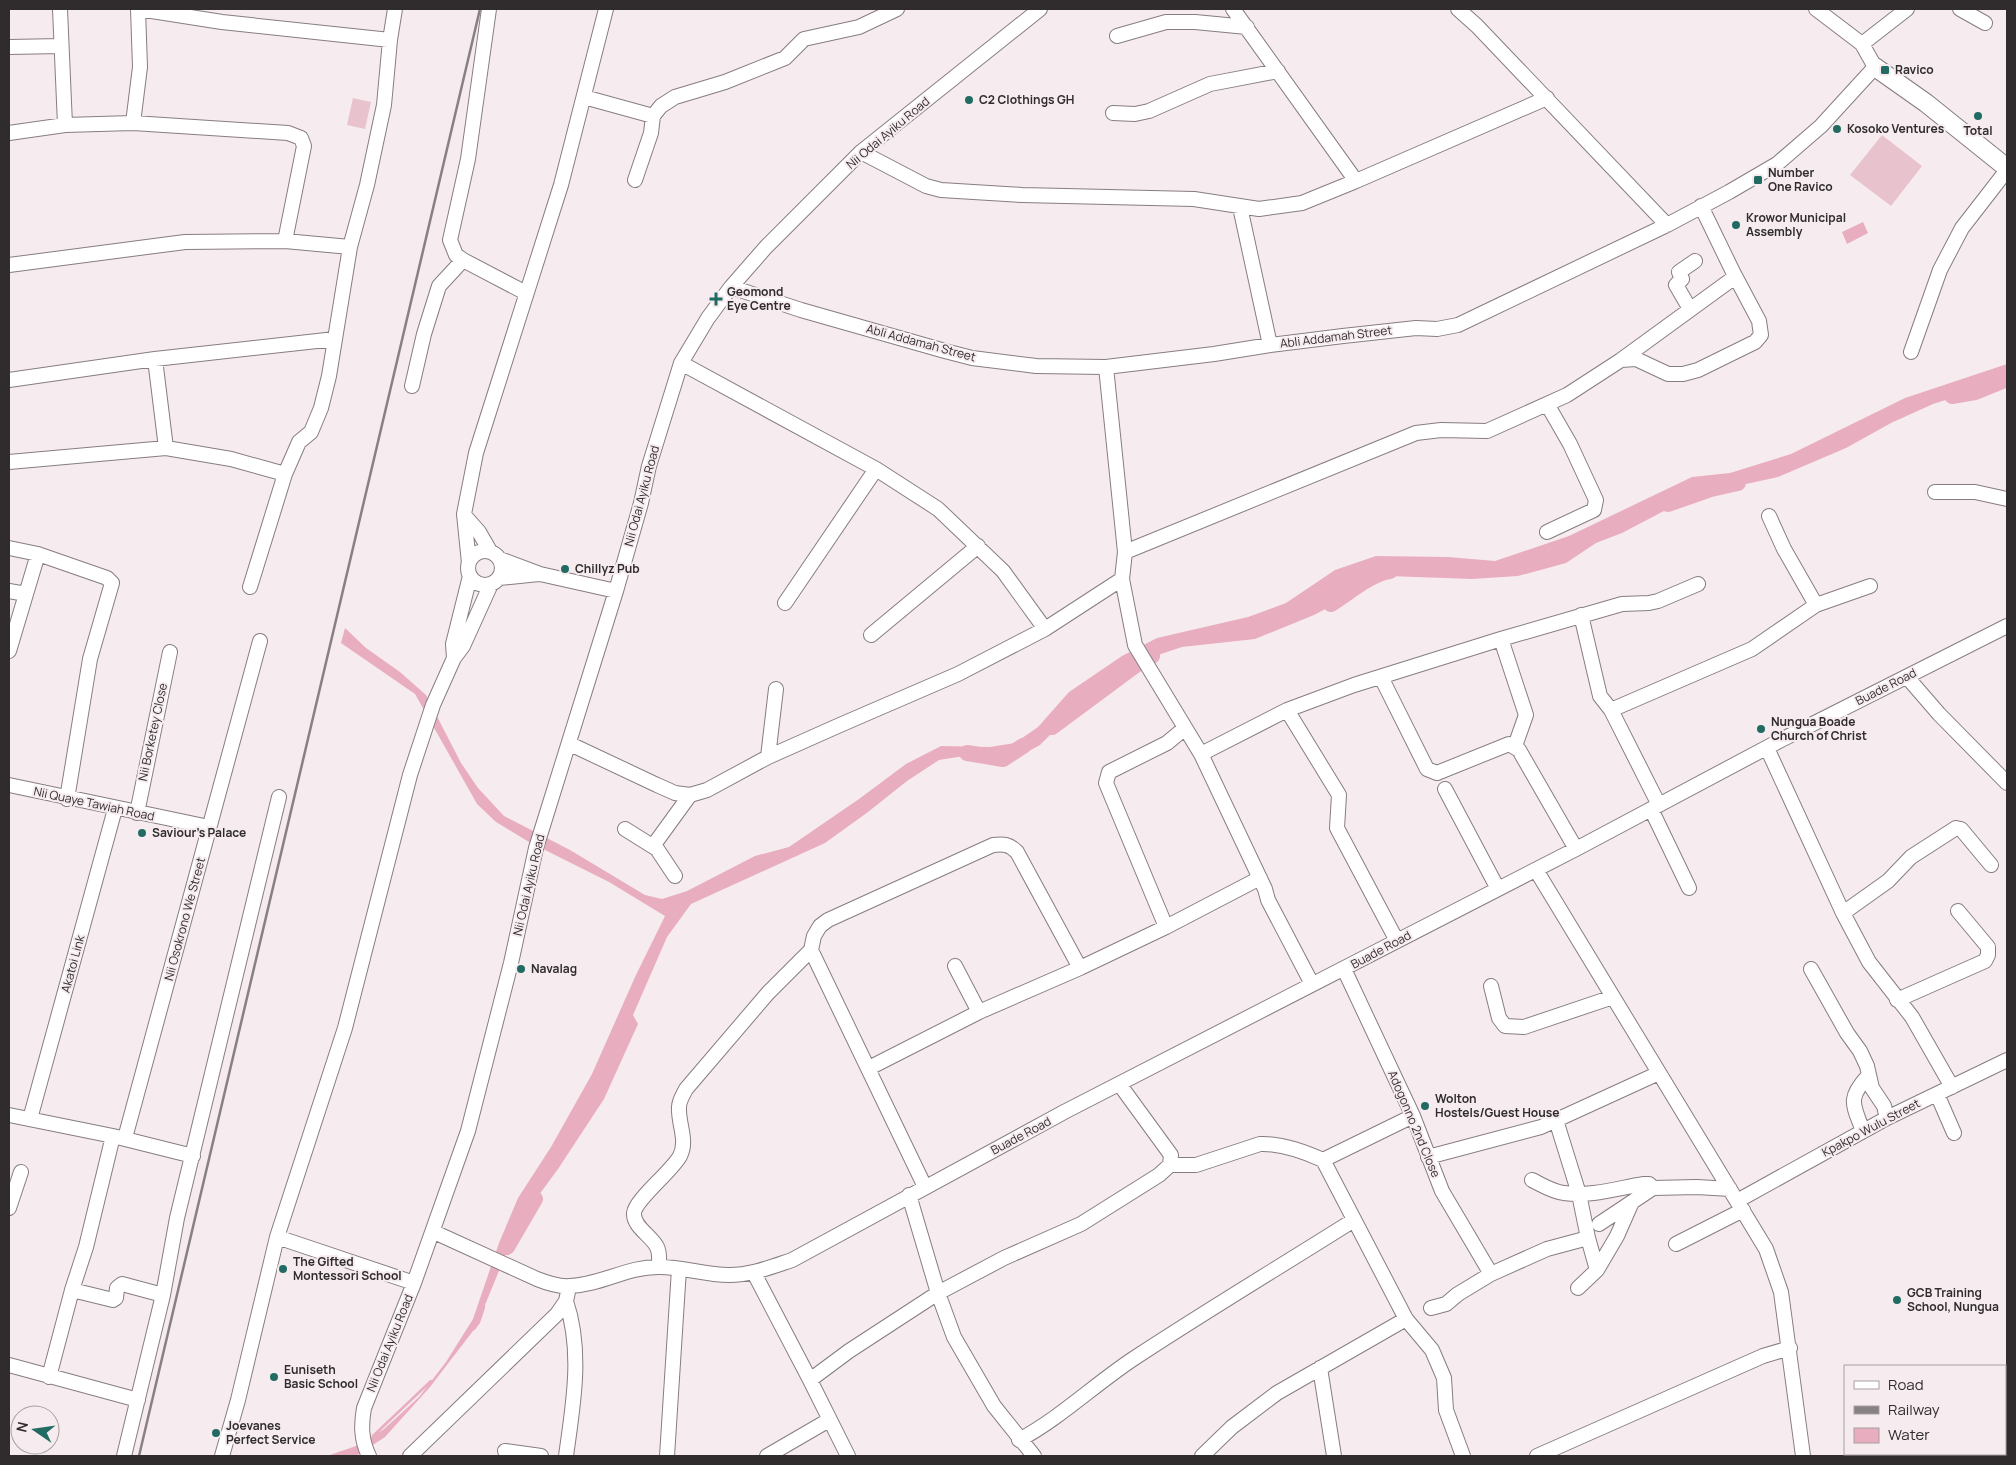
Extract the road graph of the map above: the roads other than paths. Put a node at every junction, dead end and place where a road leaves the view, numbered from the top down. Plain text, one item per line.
1 (60, 9) edge
2 (138, 9) edge
3 (395, 9) edge
4 (489, 9) edge
5 (606, 9) edge
6 (897, 9) edge
7 (1040, 9) edge
8 (1234, 9) edge
9 (1458, 9) edge
10 (1816, 9) edge
11 (1907, 9) edge
12 (1960, 9) edge
13 (1985, 23) dead end
14 (1247, 27) junction
15 (1118, 36) dead end
16 (390, 40) junction
17 (1862, 44) junction
18 (61, 46) junction
19 (9, 47) edge
20 (1874, 67) junction
21 (1278, 71) junction
22 (584, 97) junction
23 (1547, 98) junction
24 (1113, 113) dead end
25 (653, 116) junction
26 (132, 123) junction
27 (64, 125) junction
28 (9, 133) edge
29 (861, 152) junction
30 (2007, 169) edge
31 (634, 180) dead end
32 (1356, 181) junction
33 (1701, 206) junction
34 (1240, 207) junction
35 (1667, 225) junction
36 (285, 241) junction
37 (350, 247) junction
38 (463, 260) junction
39 (1695, 261) dead end
40 (9, 265) edge
41 (1735, 276) junction
42 (731, 287) junction
43 (526, 293) junction
44 (1690, 309) junction
45 (335, 340) junction
46 (1270, 345) junction
47 (1911, 352) dead end
48 (155, 359) junction
49 (1621, 360) junction
50 (681, 363) junction
51 (1106, 367) junction
52 (9, 380) edge
53 (412, 386) dead end
54 (1547, 404) junction
55 (166, 448) junction
56 (9, 462) edge
57 (876, 469) junction
58 (285, 474) junction
59 (1936, 492) dead end
60 (2007, 499) edge
61 (464, 514) junction
62 (1768, 516) dead end
63 (1547, 532) dead end
64 (978, 546) junction
65 (9, 548) edge
66 (1125, 552) junction
67 (38, 554) junction
68 (495, 555) junction
69 (470, 569) junction
70 (540, 574) junction
71 (1122, 579) junction
72 (495, 581) junction
73 (1698, 584) dead end
74 (1870, 586) dead end
75 (250, 587) dead end
76 (9, 591) edge
77 (616, 591) junction
78 (26, 594) junction
79 (785, 603) dead end
80 (1816, 605) junction
81 (1581, 616) junction
82 (2007, 626) edge
83 (1045, 629) junction
84 (871, 636) dead end
85 (1502, 639) junction
86 (260, 641) dead end
87 (9, 651) edge
88 (170, 652) dead end
89 (454, 658) junction
90 (1380, 677) junction
91 (1907, 677) junction
92 (776, 689) dead end
93 (1287, 710) junction
94 (1611, 710) junction
95 (1185, 728) junction
96 (570, 744) junction
97 (1515, 746) junction
98 (1767, 748) junction
99 (1201, 754) junction
100 (768, 757) junction
101 (2007, 783) edge
102 (9, 785) edge
103 (1445, 789) dead end
104 (690, 795) junction
105 (279, 797) dead end
106 (67, 799) junction
107 (1655, 807) junction
108 (115, 809) junction
109 (137, 812) junction
110 (209, 827) junction
111 (625, 829) dead end
112 (653, 846) junction
113 (1576, 849) junction
114 (1991, 866) dead end
115 (1536, 870) junction
116 (675, 876) dead end
117 (1260, 878) junction
118 (1690, 888) dead end
119 (1498, 889) junction
120 (1958, 911) dead end
121 (1843, 913) junction
122 (1166, 927) junction
123 (1397, 941) junction
124 (811, 950) junction
125 (955, 966) dead end
126 (1080, 968) junction
127 (1344, 969) junction
128 (1811, 969) dead end
129 (1312, 984) junction
130 (1491, 986) dead end
131 (1613, 997) junction
132 (1897, 1000) junction
133 (979, 1012) junction
134 (2007, 1060) edge
135 (869, 1068) junction
136 (1659, 1073) junction
137 (1868, 1076) junction
138 (1120, 1085) junction
139 (1952, 1087) junction
140 (1938, 1094) junction
141 (9, 1115) edge
142 (1413, 1116) junction
143 (1887, 1118) junction
144 (30, 1119) junction
145 (1556, 1120) junction
146 (1863, 1131) junction
147 (1954, 1133) dead end
148 (119, 1137) junction
149 (193, 1156) junction
150 (1428, 1157) junction
151 (1323, 1160) junction
152 (1170, 1164) junction
153 (21, 1172) dead end
154 (1532, 1180) dead end
155 (924, 1187) junction
156 (1653, 1188) junction
157 (1730, 1189) junction
158 (1579, 1194) junction
159 (909, 1196) junction
160 (1632, 1201) junction
161 (1740, 1206) junction
162 (9, 1208) edge
163 (1354, 1220) junction
164 (1599, 1224) dead end
165 (434, 1232) junction
166 (277, 1237) junction
167 (1588, 1238) junction
168 (1676, 1244) dead end
169 (659, 1266) junction
170 (679, 1269) junction
171 (1597, 1270) junction
172 (754, 1273) junction
173 (1491, 1274) junction
174 (414, 1284) junction
175 (569, 1287) junction
176 (1578, 1288) dead end
177 (72, 1290) junction
178 (938, 1293) junction
179 (163, 1295) junction
180 (566, 1301) junction
181 (1431, 1308) dead end
182 (1406, 1319) junction
183 (1790, 1348) junction
184 (9, 1365) edge
185 (1320, 1368) junction
186 (49, 1377) junction
187 (810, 1380) junction
188 (138, 1400) junction
189 (829, 1420) junction
190 (1019, 1440) junction
191 (505, 1451) dead end
192 (124, 1456) edge
193 (222, 1456) edge
194 (369, 1456) edge
195 (410, 1456) edge
196 (541, 1456) edge
197 (566, 1456) edge
198 (667, 1456) edge
199 (767, 1456) edge
200 (848, 1456) edge
201 (1034, 1456) edge
202 (1202, 1456) edge
203 (1334, 1456) edge
204 (1463, 1456) edge
205 (1537, 1456) edge
206 (1804, 1456) edge

1 - 18 street
2 - 16 street
2 - 26 street
3 - 16 street
4 - 38 street
5 - 22 street
6 - 25 street
7 - 29 street, Nii Odai Ayiku Road
8 - 14 street
9 - 23 street
10 - 17 street
11 - 17 street
12 - 13 street
14 - 15 street
14 - 21 street
16 - 37 street
17 - 20 street
18 - 19 street
18 - 27 street
20 - 30 main road
20 - 33 street, Abli Addamah Street
21 - 24 street
21 - 32 street
22 - 25 street
22 - 43 street
23 - 32 street
23 - 35 street
25 - 31 street
26 - 27 street
26 - 36 street
27 - 28 street
29 - 34 street
29 - 42 street, Nii Odai Ayiku Road
30 - 47 street
32 - 34 street
33 - 35 street, Abli Addamah Street
33 - 41 street
34 - 46 street
35 - 46 street, Abli Addamah Street
36 - 37 street
36 - 40 street
37 - 45 street
38 - 43 street
38 - 53 street
39 - 44 street
41 - 44 street
41 - 49 street
42 - 50 street, Nii Odai Ayiku Road
42 - 51 street, Abli Addamah Street
43 - 61 street
44 - 49 street
45 - 48 street
45 - 58 street
46 - 51 street, Abli Addamah Street
48 - 52 street
48 - 55 street
49 - 54 street
50 - 57 street
50 - 77 street, Nii Odai Ayiku Road
51 - 66 street
54 - 63 street
54 - 66 street
55 - 56 street
55 - 58 street
57 - 64 street
57 - 79 street
58 - 75 street
59 - 60 street
61 - 68 street
61 - 69 street
62 - 80 street
64 - 83 street
64 - 84 street
65 - 67 street
66 - 71 street
67 - 78 street
67 - 106 street
68 - 69 street
68 - 70 street
68 - 72 street
69 - 72 street
69 - 89 street
70 - 72 street
70 - 77 street
71 - 83 street
71 - 95 street
72 - 89 street
73 - 81 street
74 - 80 street
76 - 78 street
77 - 96 street, Nii Odai Ayiku Road
78 - 87 street
80 - 94 street
81 - 85 street
81 - 94 street
82 - 91 street, Buade Road
83 - 100 street
85 - 90 street
85 - 97 street
86 - 110 street, Nii Osokrono We Street
88 - 109 street, Nii Borketey Close
89 - 166 street
90 - 93 street
90 - 97 street
91 - 98 street, Buade Road
91 - 101 street
92 - 100 street
93 - 99 street
93 - 123 street
94 - 107 street
95 - 99 street
95 - 122 street
96 - 104 street
96 - 165 street, Nii Odai Ayiku Road
97 - 113 street
98 - 107 street, Buade Road
98 - 121 street
99 - 117 street
100 - 104 street
102 - 106 street, Nii Quaye Tawiah Road
103 - 119 street
104 - 112 street
105 - 149 street
106 - 108 street, Nii Quaye Tawiah Road
107 - 113 street, Buade Road
107 - 118 street
108 - 109 street, Nii Quaye Tawiah Road
108 - 144 street, Akatoi Link
109 - 110 street, Nii Quaye Tawiah Road
110 - 148 street, Nii Osokrono We Street
111 - 112 street
112 - 116 street
113 - 115 street, Buade Road
114 - 121 street
115 - 119 street, Buade Road
115 - 131 street
117 - 122 street
117 - 129 street
119 - 123 street, Buade Road
120 - 132 street
121 - 132 street
122 - 126 street
123 - 127 street, Buade Road
124 - 126 street
124 - 135 street
124 - 169 street
125 - 133 street
126 - 133 street
127 - 129 street, Buade Road
127 - 142 street, Adogonno 2nd Close
128 - 137 street
129 - 138 street, Buade Road
130 - 131 street
131 - 136 street
132 - 139 street
133 - 135 street
134 - 139 street, Kpakpo Wulu Street
135 - 155 street
136 - 145 street
136 - 157 street
137 - 143 street
137 - 146 street
138 - 152 street
138 - 155 street, Buade Road
139 - 140 street, Kpakpo Wulu Street
140 - 143 street, Kpakpo Wulu Street
140 - 147 street
141 - 144 street
142 - 150 street, Adogonno 2nd Close
142 - 151 street
143 - 146 street, Kpakpo Wulu Street
144 - 148 street
145 - 150 street
145 - 158 street
146 - 161 street, Kpakpo Wulu Street
148 - 149 street
148 - 177 street, Nii Osokrono We Street
149 - 179 street
150 - 173 street, Adogonno 2nd Close
151 - 152 street
151 - 163 street
152 - 178 street
153 - 162 street
154 - 158 street
155 - 159 street, Buade Road
156 - 157 street
156 - 158 street
156 - 160 street
157 - 161 street
158 - 167 street
159 - 172 street, Buade Road
159 - 178 street
160 - 164 street
160 - 171 street
161 - 168 street, Kpakpo Wulu Street
161 - 183 street
163 - 182 street
163 - 190 street
165 - 174 street, Nii Odai Ayiku Road
165 - 175 street
166 - 174 street
166 - 193 street
167 - 171 street
167 - 173 street
169 - 170 street, Buade Road
169 - 175 street, Buade Road
170 - 172 street, Buade Road
170 - 198 street
171 - 176 street
172 - 187 street
173 - 181 street
174 - 194 street, Nii Odai Ayiku Road
175 - 180 street
177 - 179 street
177 - 186 street, Nii Osokrono We Street
178 - 187 street
178 - 190 street
179 - 188 street
180 - 195 street
180 - 197 street
182 - 185 street
182 - 204 street
183 - 205 street
183 - 206 street
184 - 186 street
185 - 202 street
185 - 203 street
186 - 188 street
187 - 189 street
188 - 192 street
189 - 199 street
189 - 200 street
190 - 201 street
191 - 196 street

